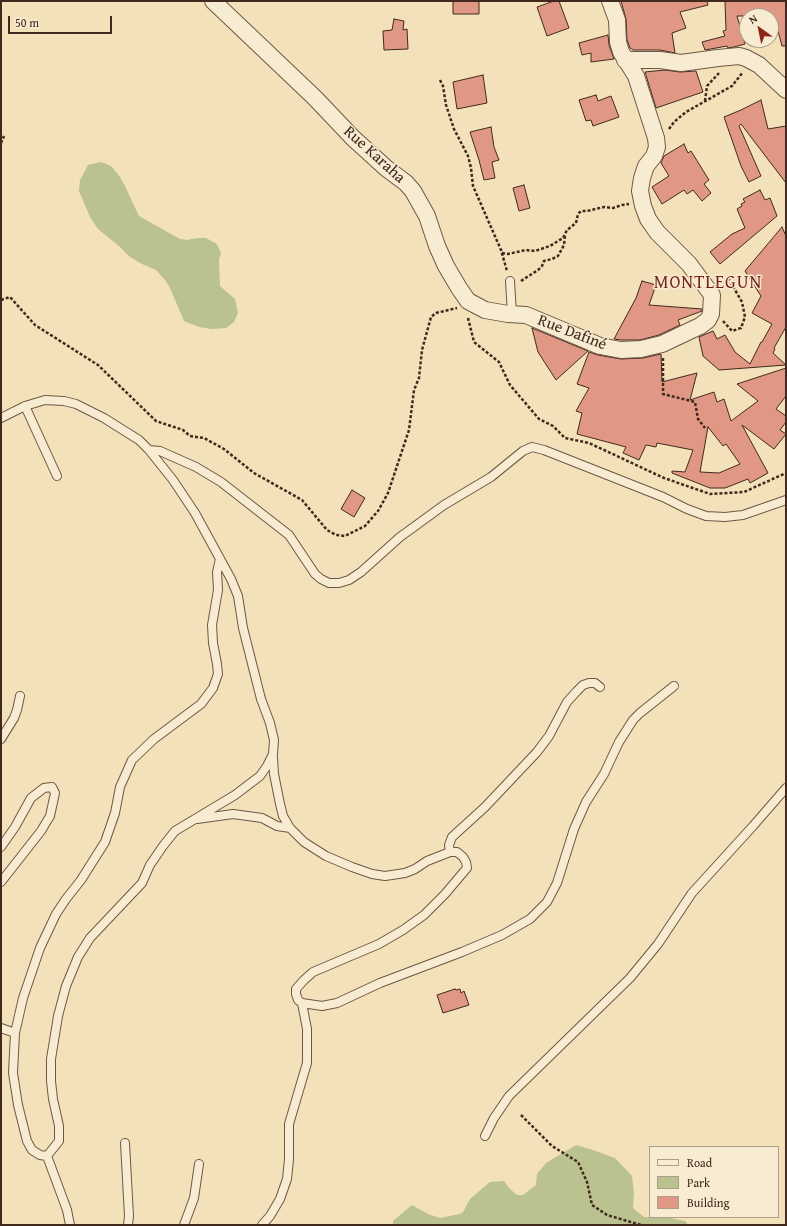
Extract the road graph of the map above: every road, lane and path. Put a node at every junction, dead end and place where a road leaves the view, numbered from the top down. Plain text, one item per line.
1 (213, 1) edge
2 (610, 1) edge
3 (725, 58) junction
4 (625, 60) junction
5 (762, 68) junction
6 (440, 80) dead end
7 (786, 90) edge
8 (705, 101) junction
9 (4, 136) dead end
10 (656, 138) junction
11 (1, 143) edge
12 (642, 199) junction
13 (565, 236) junction
14 (502, 253) junction
15 (727, 276) dead end
16 (511, 285) junction
17 (1, 300) edge
18 (466, 303) junction
19 (512, 314) junction
20 (711, 314) junction
21 (662, 344) junction
22 (24, 406) junction
23 (1, 418) edge
24 (705, 428) dead end
25 (149, 450) junction
26 (786, 473) edge
27 (57, 476) dead end
28 (786, 500) edge
29 (220, 560) junction
30 (674, 686) dead end
31 (600, 687) dead end
32 (20, 696) dead end
33 (1, 738) edge
34 (273, 754) junction
35 (786, 788) edge
36 (194, 819) junction
37 (290, 828) junction
38 (1, 847) edge
39 (450, 852) junction
40 (1, 882) edge
41 (302, 1003) junction
42 (1, 1028) edge
43 (15, 1034) junction
44 (521, 1115) dead end
45 (485, 1136) dead end
46 (125, 1143) dead end
47 (47, 1156) junction
48 (199, 1164) dead end
49 (70, 1225) edge
50 (128, 1225) edge
51 (184, 1225) edge
52 (262, 1225) edge
53 (641, 1225) edge

1 - 18 street, Rue Karaha
2 - 4 street
3 - 4 street
3 - 5 street
3 - 8 path
4 - 10 street
5 - 7 street
5 - 8 path
6 - 14 path
8 - 10 path
9 - 11 path
10 - 12 street
12 - 13 path
12 - 20 street
13 - 14 path
13 - 16 path
14 - 16 path
15 - 20 path
16 - 19 lane
17 - 18 path
18 - 19 street, Rue Karaha
18 - 26 path
19 - 21 street, Rue Dafiné
20 - 21 street, Rue Dafiné
21 - 24 path
22 - 23 lane
22 - 25 lane
22 - 27 lane
25 - 28 lane
25 - 29 lane
29 - 34 lane
29 - 43 lane
30 - 41 lane
31 - 39 lane
32 - 33 lane
34 - 36 lane
34 - 37 lane
35 - 45 lane
36 - 37 lane
36 - 47 lane
37 - 39 lane
38 - 40 lane
39 - 41 lane
41 - 52 lane
42 - 43 lane
43 - 47 lane
44 - 53 path
46 - 50 lane
47 - 49 lane
48 - 51 lane

